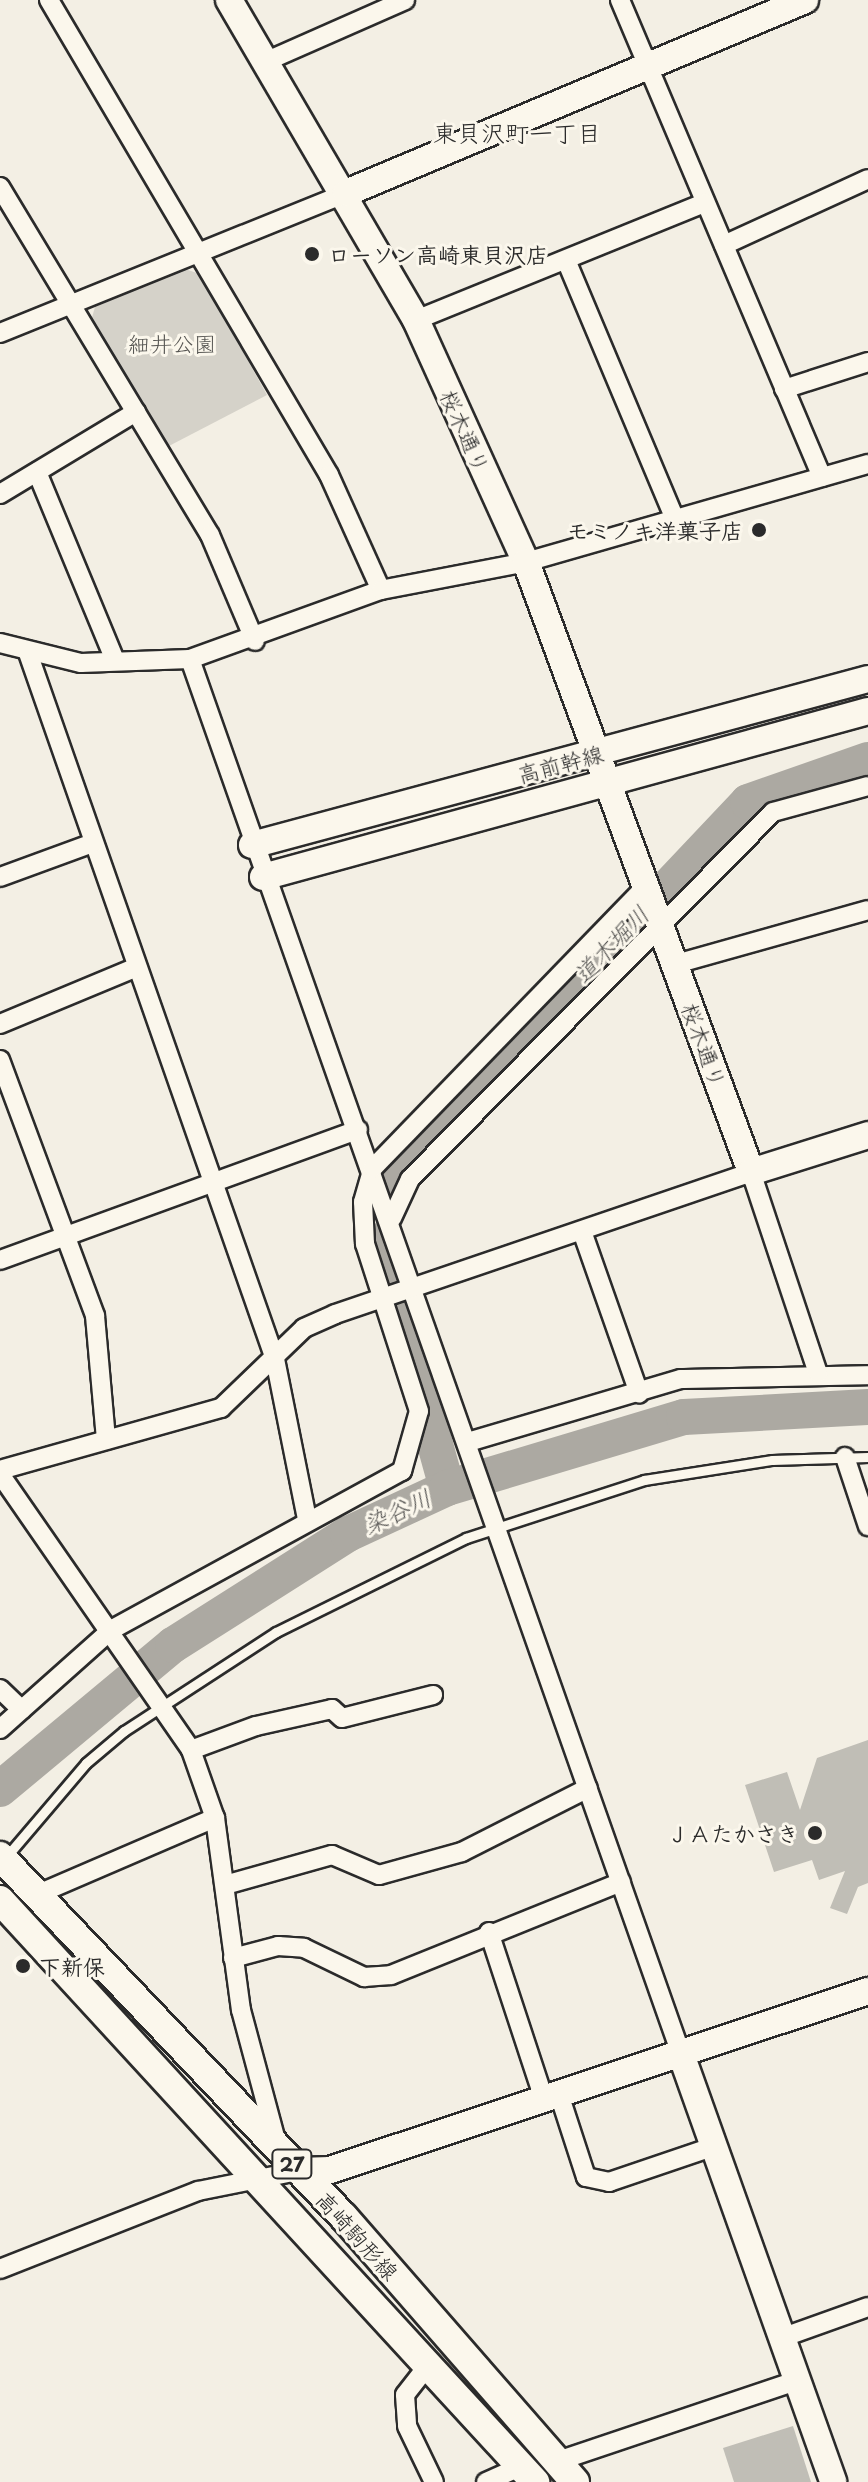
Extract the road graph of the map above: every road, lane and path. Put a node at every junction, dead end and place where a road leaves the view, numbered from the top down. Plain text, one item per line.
1 (49, 0) edge
2 (229, 0) edge
3 (405, 0) edge
4 (620, 0) edge
5 (805, 0) edge
6 (377, 5) edge
7 (267, 61) junction
8 (652, 69) junction
9 (868, 179) edge
10 (0, 187) edge
11 (346, 193) junction
12 (704, 203) junction
13 (724, 245) junction
14 (198, 253) junction
15 (566, 260) junction
16 (70, 306) junction
17 (416, 320) junction
18 (0, 333) edge
19 (868, 362) edge
20 (784, 389) junction
21 (136, 412) junction
22 (868, 464) edge
23 (37, 472) junction
24 (822, 477) junction
25 (0, 494) edge
26 (676, 522) junction
27 (526, 562) junction
28 (381, 590) junction
29 (255, 641) junction
30 (0, 643) edge
31 (28, 653) junction
32 (190, 659) junction
33 (115, 660) junction
34 (868, 679) edge
35 (868, 711) edge
36 (595, 754) junction
37 (607, 784) junction
38 (868, 786) edge
39 (93, 843) junction
40 (252, 845) junction
41 (0, 877) edge
42 (263, 877) junction
43 (649, 886) junction
44 (868, 910) edge
45 (663, 920) junction
46 (676, 964) junction
47 (137, 967) junction
48 (0, 1024) edge
49 (0, 1060) edge
50 (358, 1130) junction
51 (868, 1135) edge
52 (373, 1168) junction
53 (751, 1172) junction
54 (214, 1183) junction
55 (392, 1218) junction
56 (583, 1234) junction
57 (67, 1236) junction
58 (0, 1260) edge
59 (411, 1290) junction
60 (384, 1297) junction
61 (275, 1359) junction
62 (818, 1373) junction
63 (868, 1375) edge
64 (639, 1393) junction
65 (106, 1440) junction
66 (469, 1446) junction
67 (845, 1457) junction
68 (868, 1457) edge
69 (0, 1472) edge
70 (307, 1519) junction
71 (494, 1522) junction
72 (868, 1526) edge
73 (114, 1634) junction
74 (0, 1689) edge
75 (433, 1695) dead end
76 (161, 1704) junction
77 (22, 1710) junction
78 (0, 1729) edge
79 (191, 1750) junction
80 (588, 1788) junction
81 (215, 1818) junction
82 (2, 1858) edge
83 (621, 1882) junction
84 (225, 1885) junction
85 (36, 1895) junction
86 (0, 1900) edge
87 (489, 1932) junction
88 (233, 1958) junction
89 (868, 1991) edge
90 (681, 2054) junction
91 (552, 2100) junction
92 (715, 2146) junction
93 (278, 2150) junction
94 (298, 2171) junction
95 (252, 2177) junction
96 (0, 2269) edge
97 (868, 2307) edge
98 (784, 2337) junction
99 (429, 2364) junction
100 (799, 2380) junction
101 (566, 2471) edge
102 (528, 2474) edge
103 (431, 2481) edge
104 (486, 2482) edge
105 (833, 2482) edge

1 - 14 street
2 - 7 street, 桜木通り
3 - 6 street
4 - 8 street
5 - 8 street
6 - 7 street
7 - 11 street, 桜木通り
8 - 11 street
8 - 12 street
9 - 13 street
10 - 16 street
11 - 14 street
11 - 17 street, 桜木通り
12 - 13 street
12 - 15 street
13 - 20 street
14 - 16 street
14 - 28 street
15 - 17 street
15 - 26 street
16 - 18 street
16 - 21 street
17 - 27 street, 桜木通り
19 - 20 street
20 - 24 street
21 - 23 street
21 - 29 street
22 - 24 street
23 - 25 street
23 - 33 street
24 - 26 street
26 - 27 street
27 - 28 street
27 - 36 street, 桜木通り
28 - 29 street
29 - 32 street
30 - 31 street
31 - 33 street
31 - 39 street
32 - 33 street
32 - 40 street
34 - 36 street, 高前幹線
35 - 37 street, 高前幹線
36 - 37 street, 桜木通り
36 - 40 street, 高前幹線
37 - 42 street, 高前幹線
37 - 43 street, 桜木通り
38 - 45 street
39 - 41 street
39 - 47 street
40 - 42 street
42 - 50 street
43 - 45 street, 桜木通り
43 - 52 street
44 - 46 street
45 - 46 street, 桜木通り
45 - 55 street
46 - 53 street, 桜木通り
47 - 48 street
47 - 54 street
49 - 57 street
50 - 52 street
50 - 54 street
51 - 53 street
52 - 55 street
52 - 60 street
53 - 56 street
53 - 62 street
54 - 57 street
54 - 61 street
55 - 59 street
56 - 59 street
56 - 64 street
57 - 58 street
57 - 65 street
59 - 60 street
59 - 66 street
60 - 61 street
60 - 70 street
61 - 65 street
61 - 70 street
62 - 63 street
62 - 64 street
64 - 66 street
65 - 69 street
66 - 71 street
67 - 68 lane
67 - 71 lane
67 - 72 street
69 - 73 street
70 - 73 street
71 - 76 lane
71 - 80 street
73 - 76 street
73 - 77 street
74 - 77 street
75 - 79 street
76 - 79 street
76 - 82 lane
77 - 78 street
79 - 81 street
80 - 83 street
80 - 84 street
81 - 84 street
81 - 85 street
82 - 85 main road, 高崎駒形線 / 27
83 - 87 street
83 - 90 street
84 - 88 street
85 - 93 main road, 高崎駒形線 / 27
86 - 95 main road, 高崎駒形線 / 27
87 - 88 street
87 - 91 street
88 - 93 street
89 - 90 street
90 - 91 street
90 - 92 street
91 - 92 street
91 - 94 street
92 - 98 street
93 - 94 main road, 高崎駒形線 / 27
94 - 95 street
94 - 101 main road, 高崎駒形線 / 27
95 - 96 street
95 - 99 main road, 高崎駒形線 / 27
97 - 98 street
98 - 100 street
99 - 102 main road, 高崎駒形線 / 27
99 - 103 street
100 - 101 street
100 - 105 street
102 - 104 street

